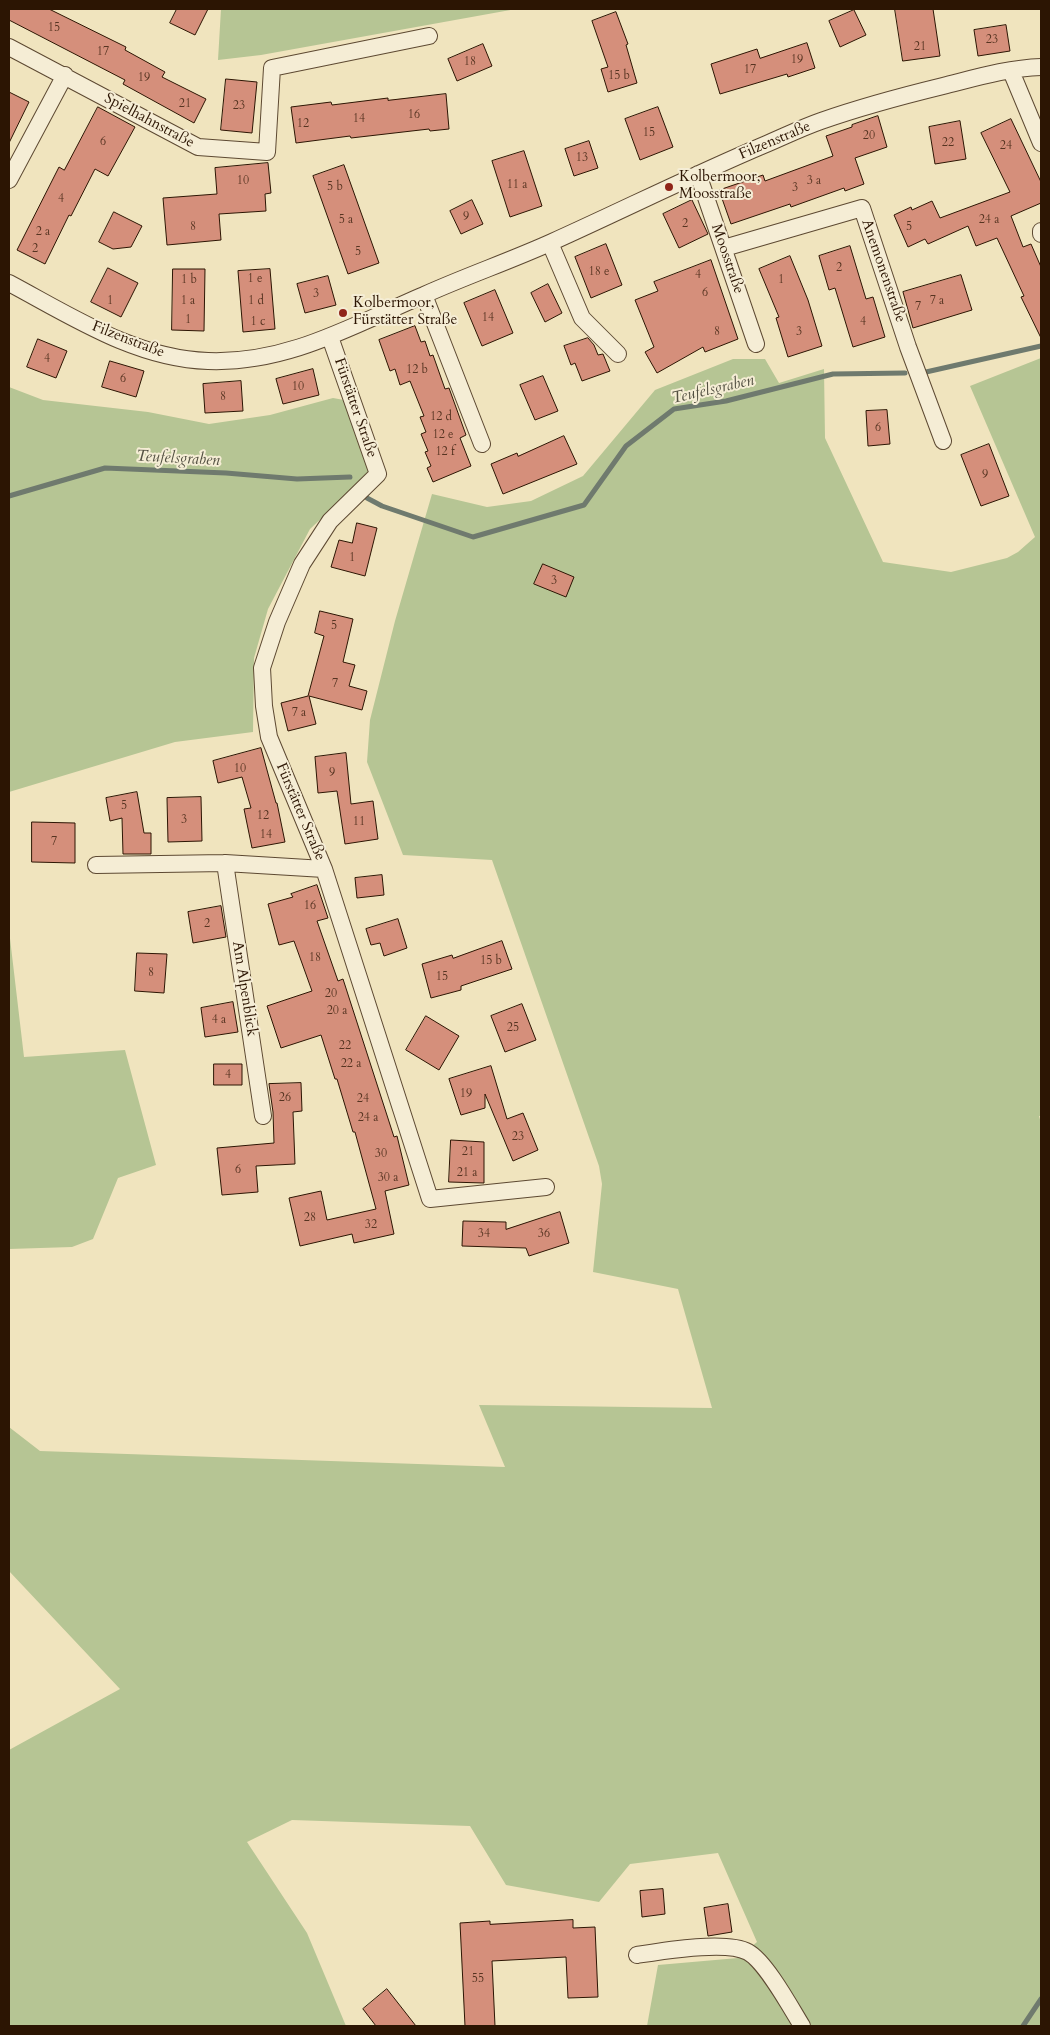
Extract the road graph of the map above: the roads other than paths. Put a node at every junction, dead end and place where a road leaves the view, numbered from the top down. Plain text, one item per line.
1 (429, 36) dead end
2 (9, 47) edge
3 (1041, 67) edge
4 (1011, 71) junction
5 (65, 76) junction
6 (1041, 143) edge
7 (698, 174) junction
8 (9, 180) edge
9 (550, 243) junction
10 (724, 248) junction
11 (9, 283) edge
12 (424, 294) junction
13 (330, 337) junction
14 (756, 344) dead end
15 (618, 354) dead end
16 (943, 441) dead end
17 (482, 444) dead end
18 (226, 862) junction
19 (96, 865) dead end
20 (324, 869) junction
21 (263, 1116) dead end
22 (546, 1187) dead end
23 (637, 1955) dead end
24 (802, 2026) edge

1 - 5 street, Spielhahnstraße
2 - 5 street, Spielhahnstraße
3 - 4 street, Filzenstraße
4 - 6 street
4 - 7 street, Filzenstraße
5 - 8 street
7 - 9 street, Filzenstraße
7 - 10 street, Moosstraße
9 - 12 street, Filzenstraße
9 - 15 street
10 - 14 street, Moosstraße
10 - 16 street, Anemonenstraße
11 - 13 street, Filzenstraße
12 - 13 street, Filzenstraße
12 - 17 street
13 - 20 street, Fürstätter Straße
18 - 19 street
18 - 20 street
18 - 21 street, Am Alpenblick
20 - 22 street, Fürstätter Straße
23 - 24 street

